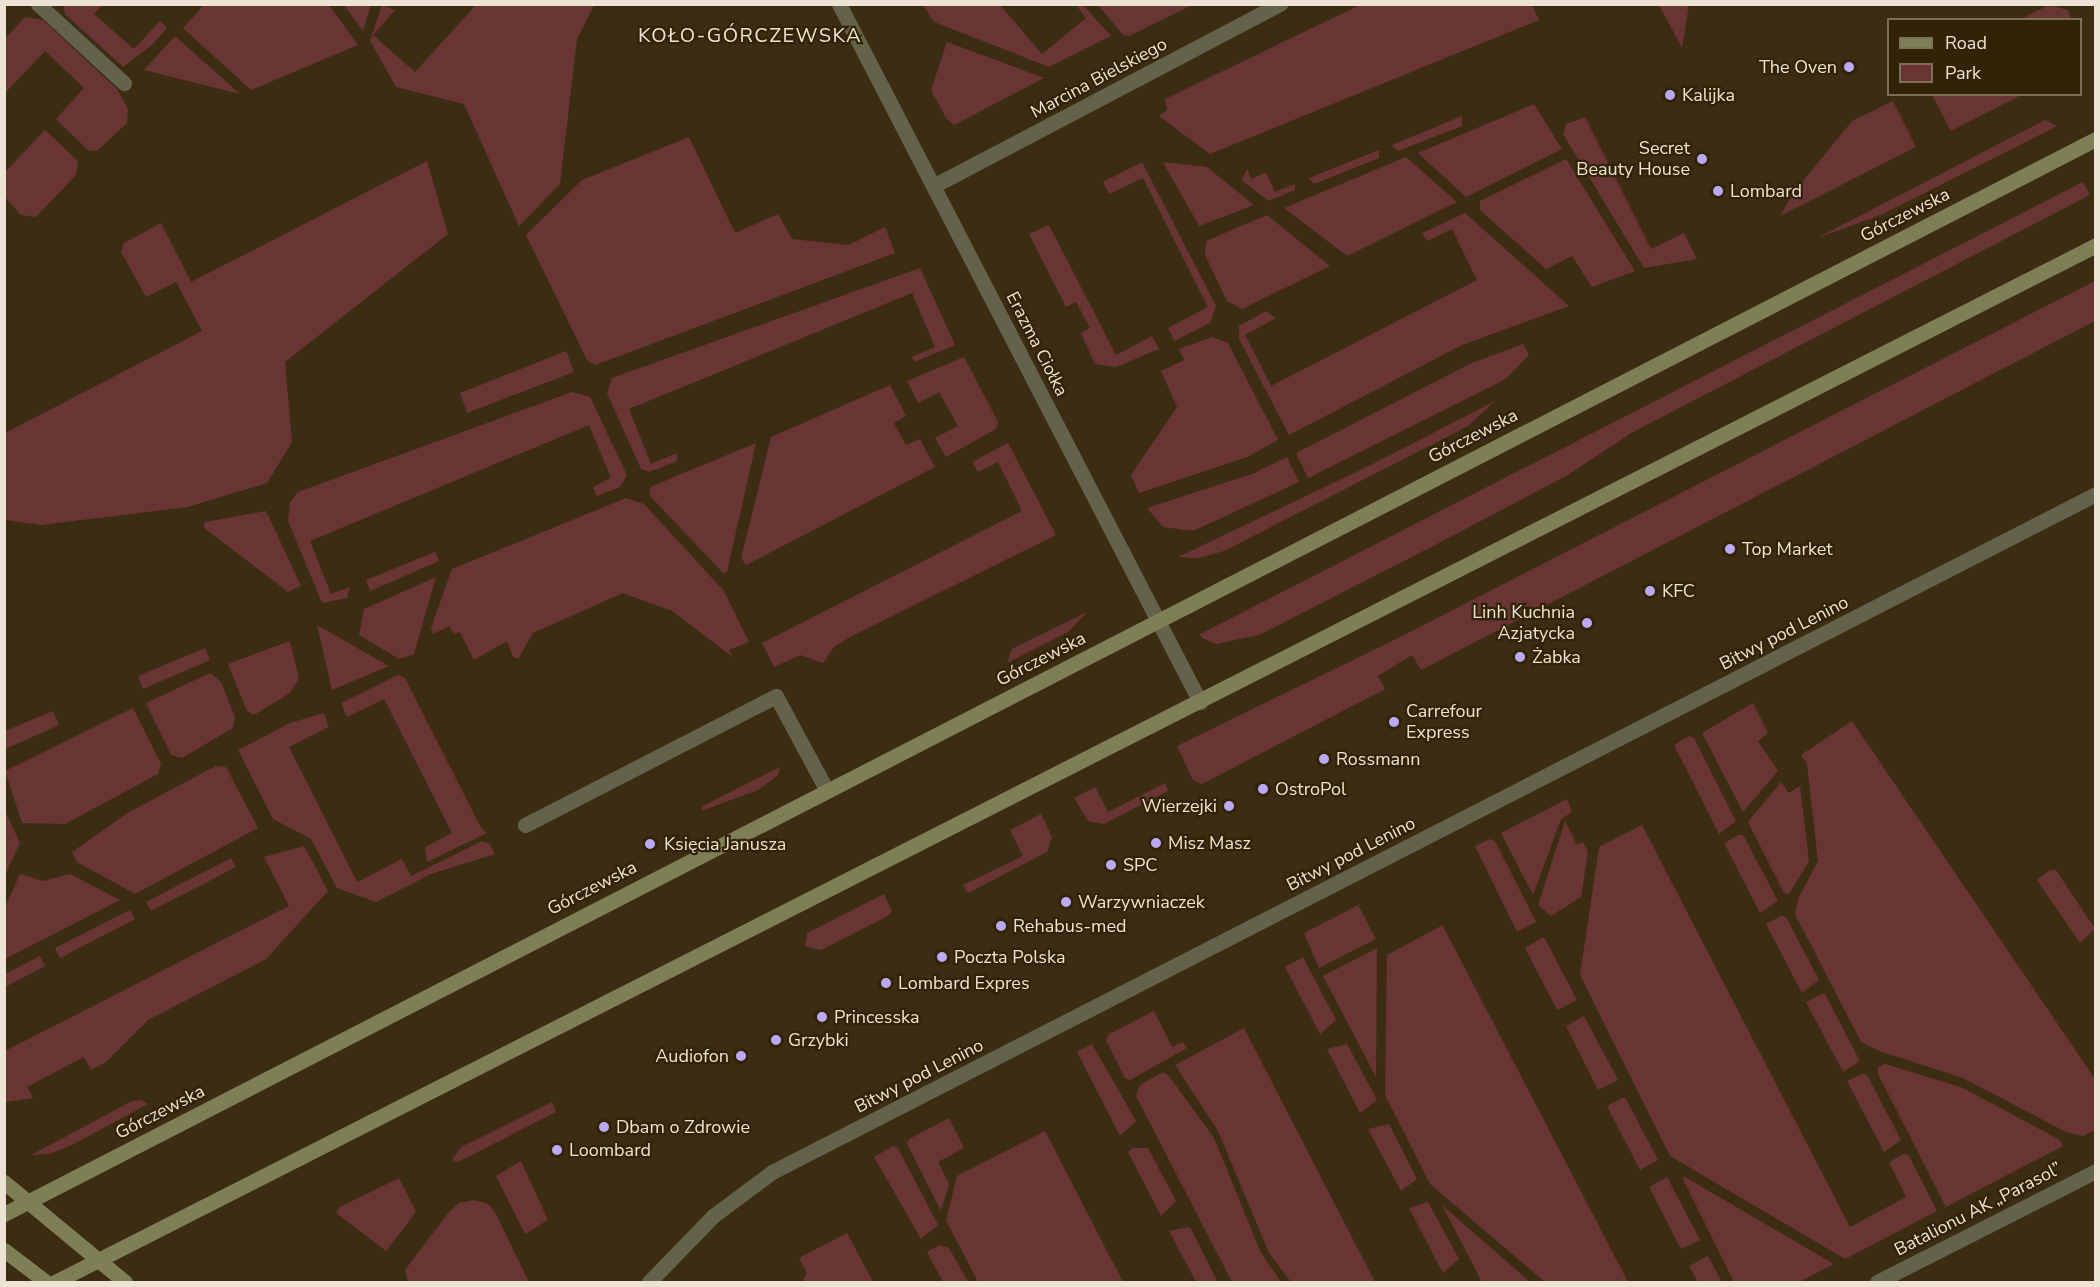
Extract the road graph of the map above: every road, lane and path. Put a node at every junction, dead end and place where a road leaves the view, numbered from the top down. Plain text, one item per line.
1 (38, 4) edge
2 (839, 4) edge
3 (1280, 4) edge
4 (124, 83) dead end
5 (2096, 139) edge
6 (935, 185) junction
7 (2096, 245) edge
8 (2096, 494) edge
9 (1158, 621) junction
10 (1200, 702) junction
11 (826, 789) junction
12 (525, 825) dead end
13 (2096, 1171) edge
14 (4, 1182) edge
15 (28, 1202) junction
16 (4, 1214) edge
17 (4, 1250) edge
18 (97, 1260) junction
19 (46, 1282) edge
20 (55, 1282) edge
21 (125, 1282) edge
22 (649, 1282) edge
23 (1877, 1282) edge

1 - 4 street
2 - 6 street, Erazma Ciołka
3 - 6 street, Marcina Bielskiego
5 - 9 main road, Górczewska
6 - 9 street, Erazma Ciołka
7 - 10 main road
8 - 22 street, Bitwy pod Lenino
9 - 10 street, Erazma Ciołka
9 - 11 main road, Górczewska
10 - 18 main road
11 - 12 street
11 - 15 main road, Górczewska
13 - 23 street, Batalionu AK „Parasol”
14 - 15 main road
15 - 16 main road, Górczewska
15 - 18 main road
17 - 19 main road
18 - 20 main road
18 - 21 main road

